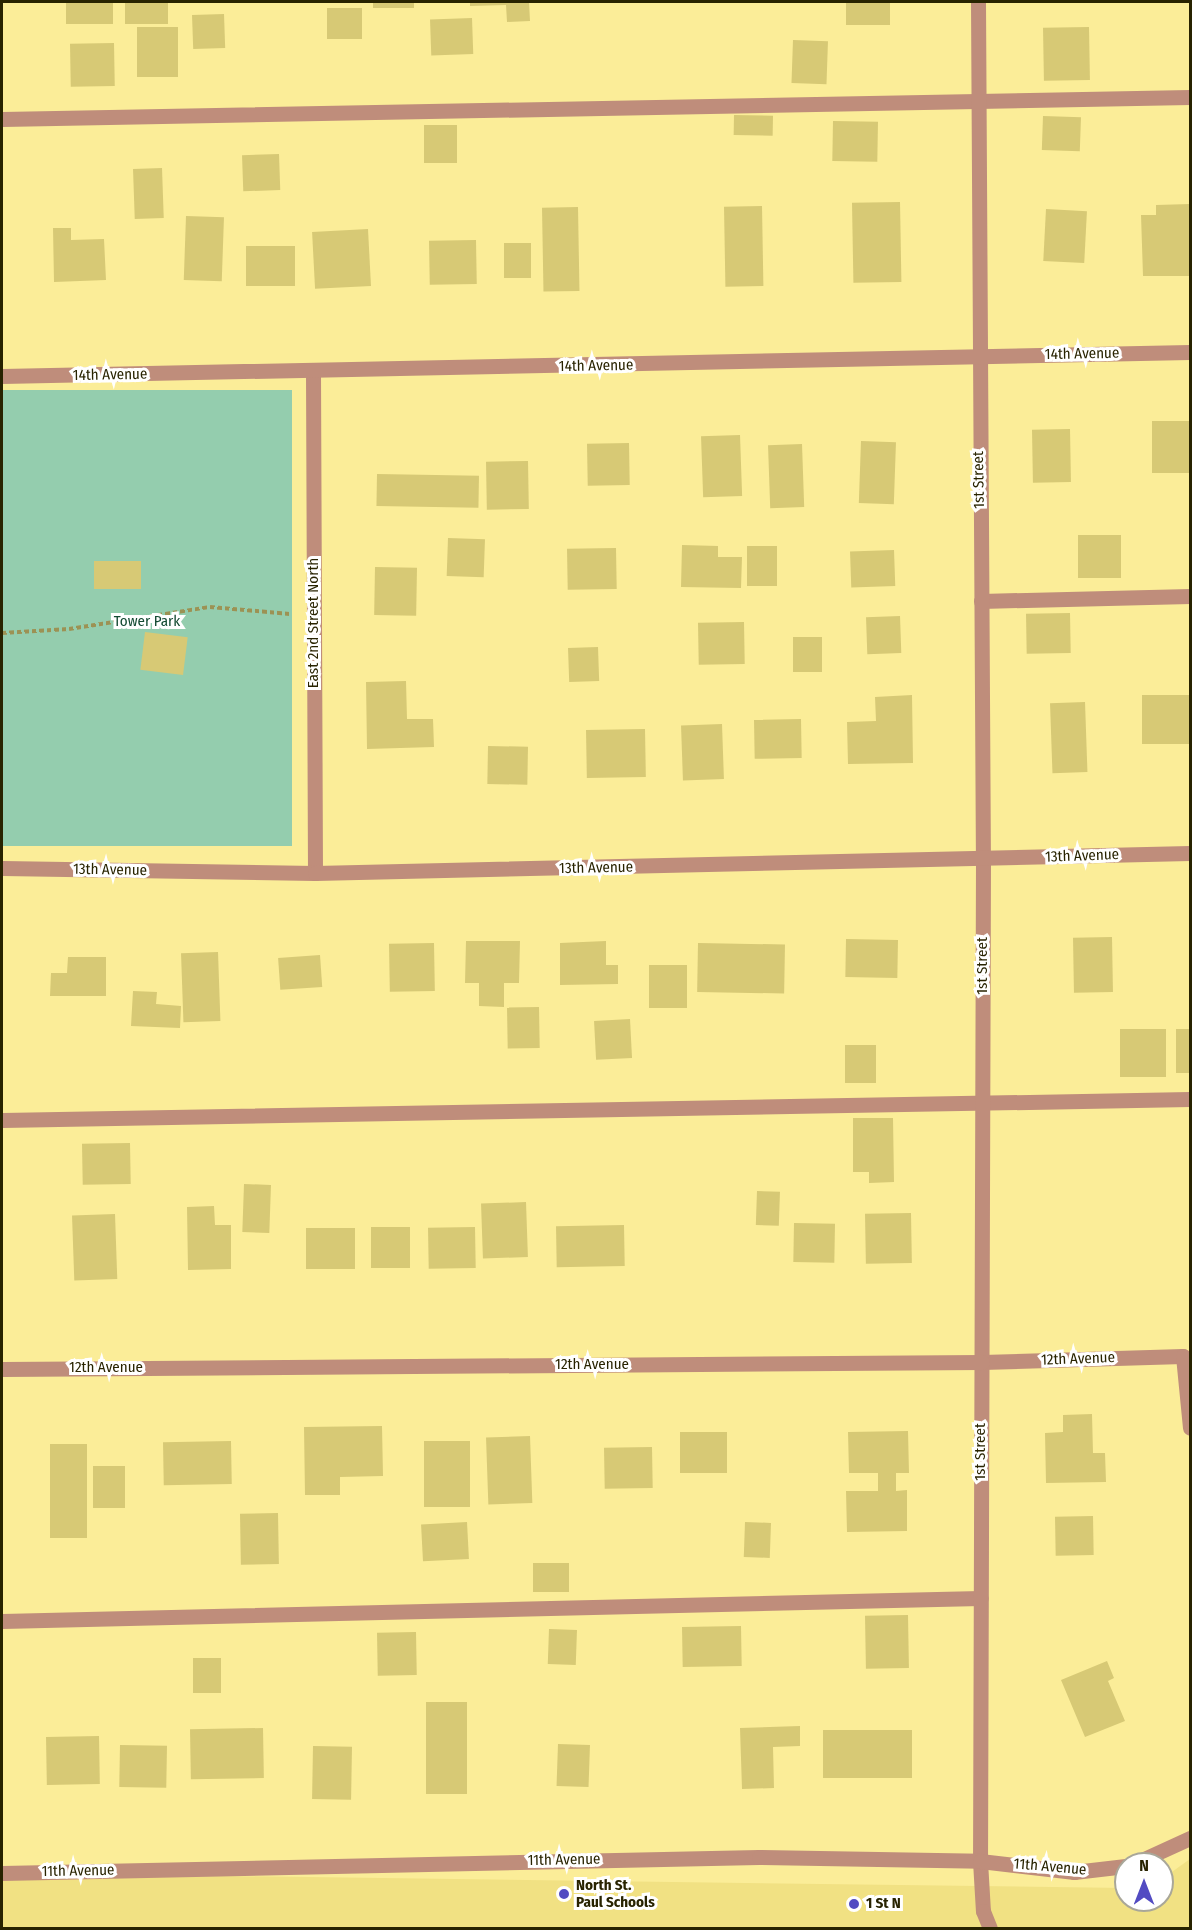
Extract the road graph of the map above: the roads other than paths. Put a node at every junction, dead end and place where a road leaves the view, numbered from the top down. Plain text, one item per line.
1 (978, 2) edge
2 (1191, 97) edge
3 (978, 103) junction
4 (2, 119) edge
5 (1191, 352) edge
6 (978, 356) junction
7 (313, 373) junction
8 (2, 376) edge
9 (1191, 596) edge
10 (981, 602) junction
11 (1191, 853) edge
12 (983, 860) junction
13 (2, 868) edge
14 (315, 873) junction
15 (1191, 1099) edge
16 (983, 1101) junction
17 (2, 1120) edge
18 (981, 1362) junction
19 (2, 1369) edge
20 (1191, 1428) edge
21 (981, 1598) junction
22 (2, 1621) edge
23 (1191, 1838) edge
24 (1160, 1852) edge
25 (980, 1861) junction
26 (1114, 1867) edge
27 (2, 1873) edge
28 (990, 1929) edge

1 - 3 street, 1st Street
2 - 3 street
3 - 4 street
3 - 6 street, 1st Street
5 - 6 street, 14th Avenue
6 - 7 street, 14th Avenue
6 - 10 street, 1st Street
7 - 8 street, 14th Avenue
7 - 14 street, East 2nd Street North
9 - 10 street
10 - 12 street, 1st Street
11 - 12 street, 13th Avenue
12 - 14 street, 13th Avenue
12 - 16 street, 1st Street
13 - 14 street, 13th Avenue
15 - 16 street
16 - 17 street
16 - 18 street, 1st Street
18 - 19 street, 12th Avenue
18 - 20 street, 12th Avenue
18 - 21 street, 1st Street
21 - 22 street
21 - 25 street, 1st Street
23 - 24 street
25 - 26 street, 11th Avenue
25 - 27 street, 11th Avenue
25 - 28 street, 1st Street

